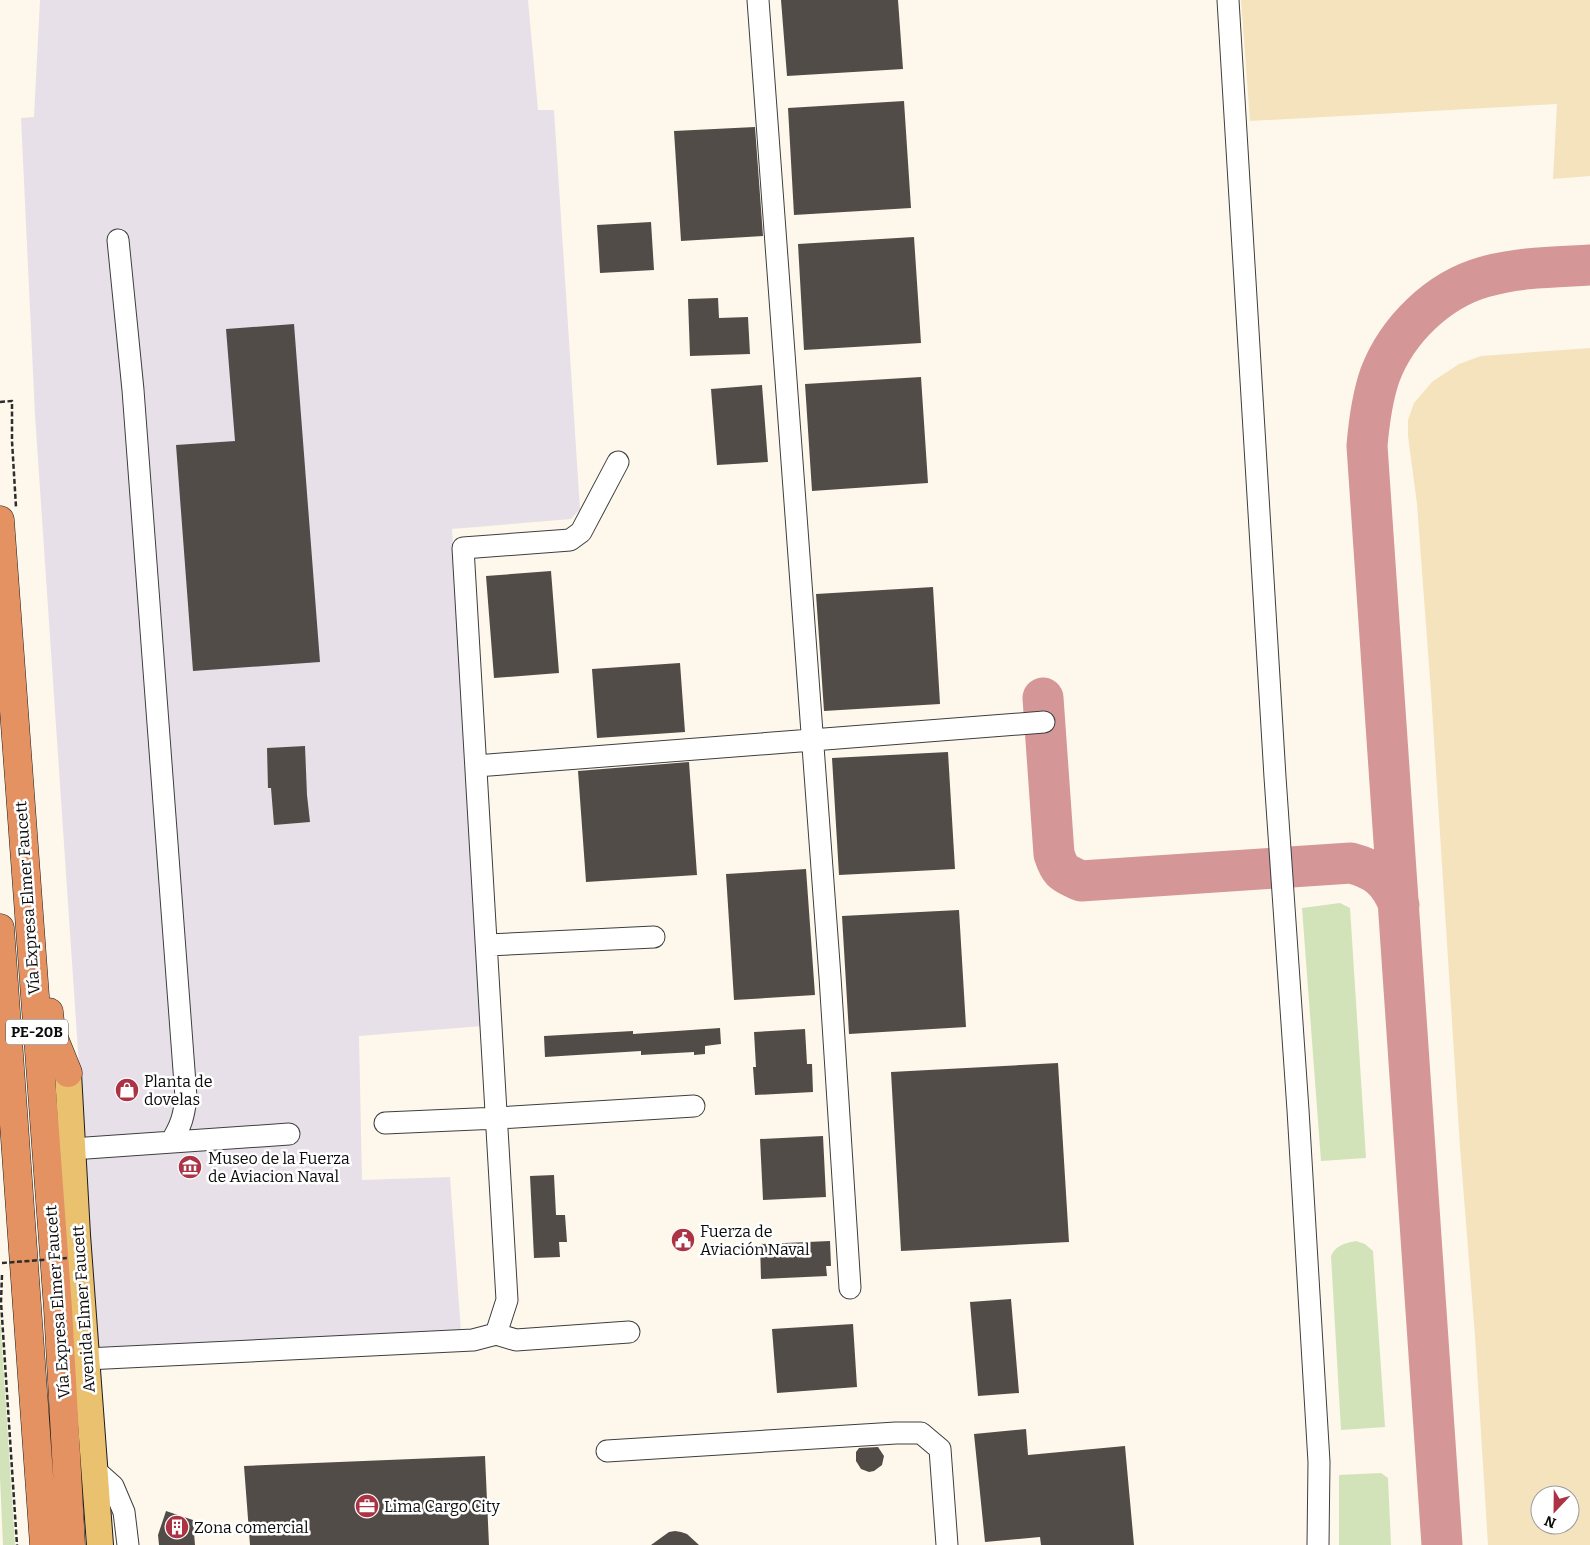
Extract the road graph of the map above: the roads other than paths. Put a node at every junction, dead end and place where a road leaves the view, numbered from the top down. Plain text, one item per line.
1 (758, 0) edge
2 (1228, 0) edge
3 (118, 240) dead end
4 (618, 462) dead end
5 (8, 515) edge
6 (1044, 722) dead end
7 (812, 740) junction
8 (476, 766) junction
9 (27, 896) junction
10 (0, 928) edge
11 (654, 937) dead end
12 (487, 945) junction
13 (4, 979) junction
14 (0, 1027) edge
15 (68, 1072) joint
16 (694, 1106) dead end
17 (498, 1118) junction
18 (385, 1123) dead end
19 (289, 1134) dead end
20 (171, 1142) junction
21 (72, 1149) junction
22 (850, 1288) dead end
23 (629, 1332) dead end
24 (496, 1334) junction
25 (86, 1359) junction
26 (607, 1451) dead end
27 (95, 1470) junction
28 (44, 1545) edge
29 (72, 1545) edge
30 (100, 1545) edge
31 (128, 1545) edge
32 (947, 1545) edge
33 (1318, 1545) edge

1 - 7 lane
2 - 33 lane
3 - 20 lane
4 - 8 lane
5 - 9 highway, Vía Expresa Elmer Faucett / PE-20B
6 - 7 lane
7 - 8 lane
7 - 22 lane
8 - 12 lane
9 - 15 highway
9 - 29 highway, Vía Expresa Elmer Faucett / PE-20B
10 - 13 highway, Vía Expresa Elmer Faucett / PE-20B
11 - 12 lane
12 - 17 lane
13 - 14 highway
13 - 28 highway, Vía Expresa Elmer Faucett / PE-20B
15 - 21 main road, Avenida Elmer Faucett
16 - 17 lane
17 - 18 lane
17 - 24 lane
19 - 20 lane
20 - 21 lane
21 - 25 main road, Avenida Elmer Faucett
23 - 24 lane
24 - 25 lane
25 - 27 main road, Avenida Elmer Faucett
26 - 32 lane
27 - 30 main road, Avenida Elmer Faucett
27 - 31 lane

